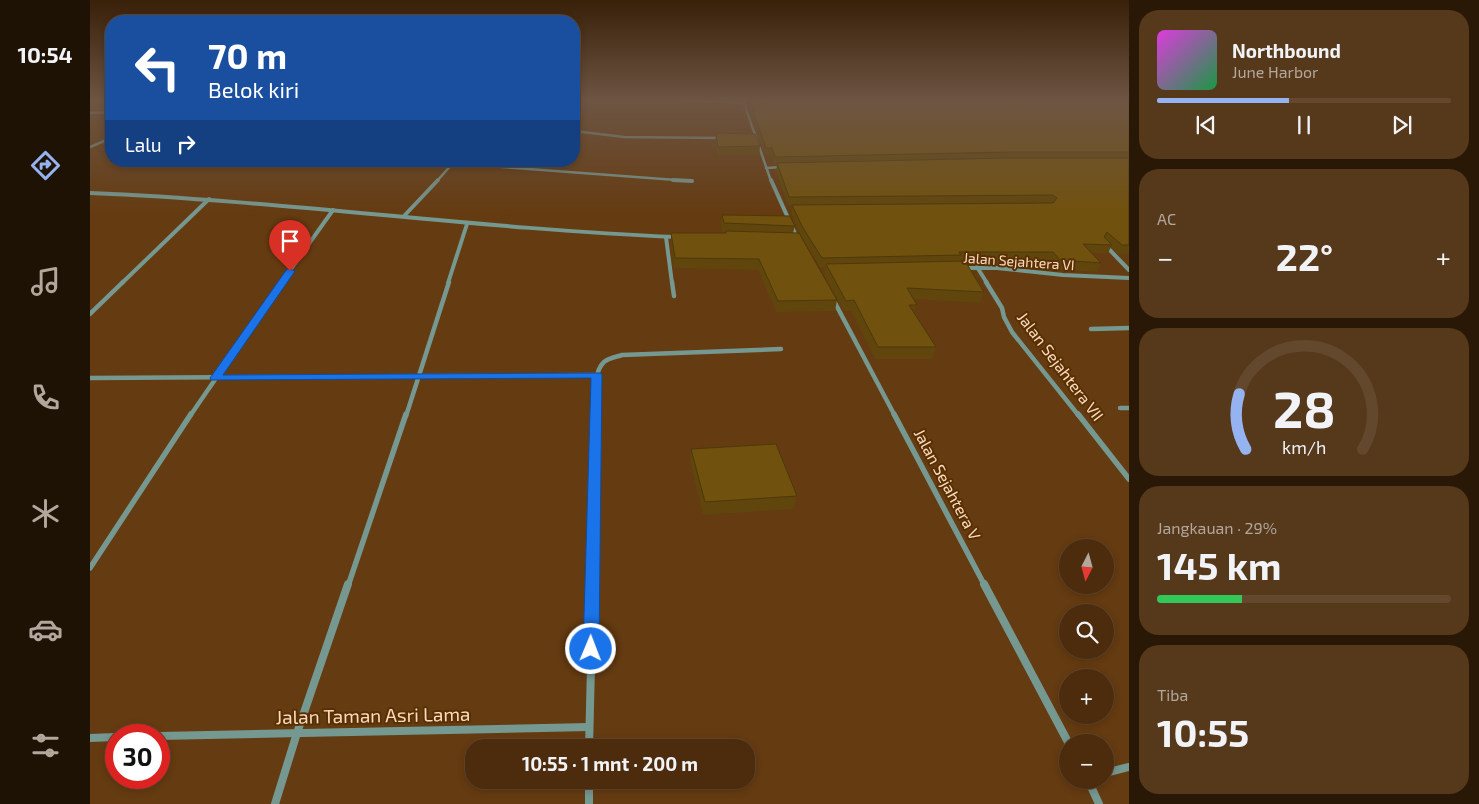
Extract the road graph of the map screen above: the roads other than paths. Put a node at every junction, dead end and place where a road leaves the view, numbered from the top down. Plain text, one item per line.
1 (678, 138) edge
2 (727, 138) edge
3 (756, 138) edge
4 (105, 140) edge
5 (90, 147) edge
6 (450, 167) edge
7 (507, 167) edge
8 (785, 167) edge
9 (766, 168) junction
10 (692, 181) dead end
11 (90, 193) edge
12 (96, 193) junction
13 (90, 197) edge
14 (209, 199) junction
15 (791, 208) edge
16 (783, 209) junction
17 (333, 210) junction
18 (404, 216) junction
19 (467, 224) junction
20 (666, 237) junction
21 (685, 237) edge
22 (789, 240) edge
23 (1104, 244) edge
24 (977, 267) junction
25 (959, 268) edge
26 (1129, 270) edge
27 (1129, 278) edge
28 (674, 296) dead end
29 (832, 297) edge
30 (90, 314) edge
31 (1129, 328) edge
32 (1091, 329) dead end
33 (781, 349) dead end
34 (597, 375) junction
35 (418, 377) junction
36 (90, 378) edge
37 (215, 378) junction
38 (1120, 408) dead end
39 (1129, 408) edge
40 (1129, 479) edge
41 (90, 568) edge
42 (589, 727) junction
43 (297, 733) junction
44 (1064, 734) edge
45 (170, 736) edge
46 (105, 737) edge
47 (90, 738) edge
48 (589, 739) edge
49 (1129, 767) edge
50 (1114, 771) edge
51 (589, 789) edge
52 (1092, 789) edge
53 (275, 804) edge
54 (589, 804) edge
55 (1099, 804) edge

1 - 2 street
3 - 9 street
4 - 5 street
6 - 18 street
7 - 10 street
8 - 9 street
9 - 16 street
11 - 12 street
12 - 13 street
12 - 14 street
14 - 17 street
14 - 30 street
15 - 16 street
16 - 22 street
17 - 18 street
17 - 37 street
18 - 19 street
19 - 20 street
19 - 35 street
20 - 21 street
20 - 28 street
23 - 26 street
24 - 25 street, Jalan Sejahtera VI
24 - 27 street, Jalan Sejahtera VI
24 - 40 street, Jalan Sejahtera VII
29 - 44 street, Jalan Sejahtera V
31 - 32 street
33 - 34 street
34 - 35 street
34 - 42 street
35 - 37 street
35 - 43 street
36 - 37 street
37 - 41 street
38 - 39 street
42 - 43 street, Jalan Taman Asri Lama
42 - 48 street
43 - 45 street, Jalan Taman Asri Lama
43 - 53 street
46 - 47 street
49 - 50 street
51 - 54 street
52 - 55 street

